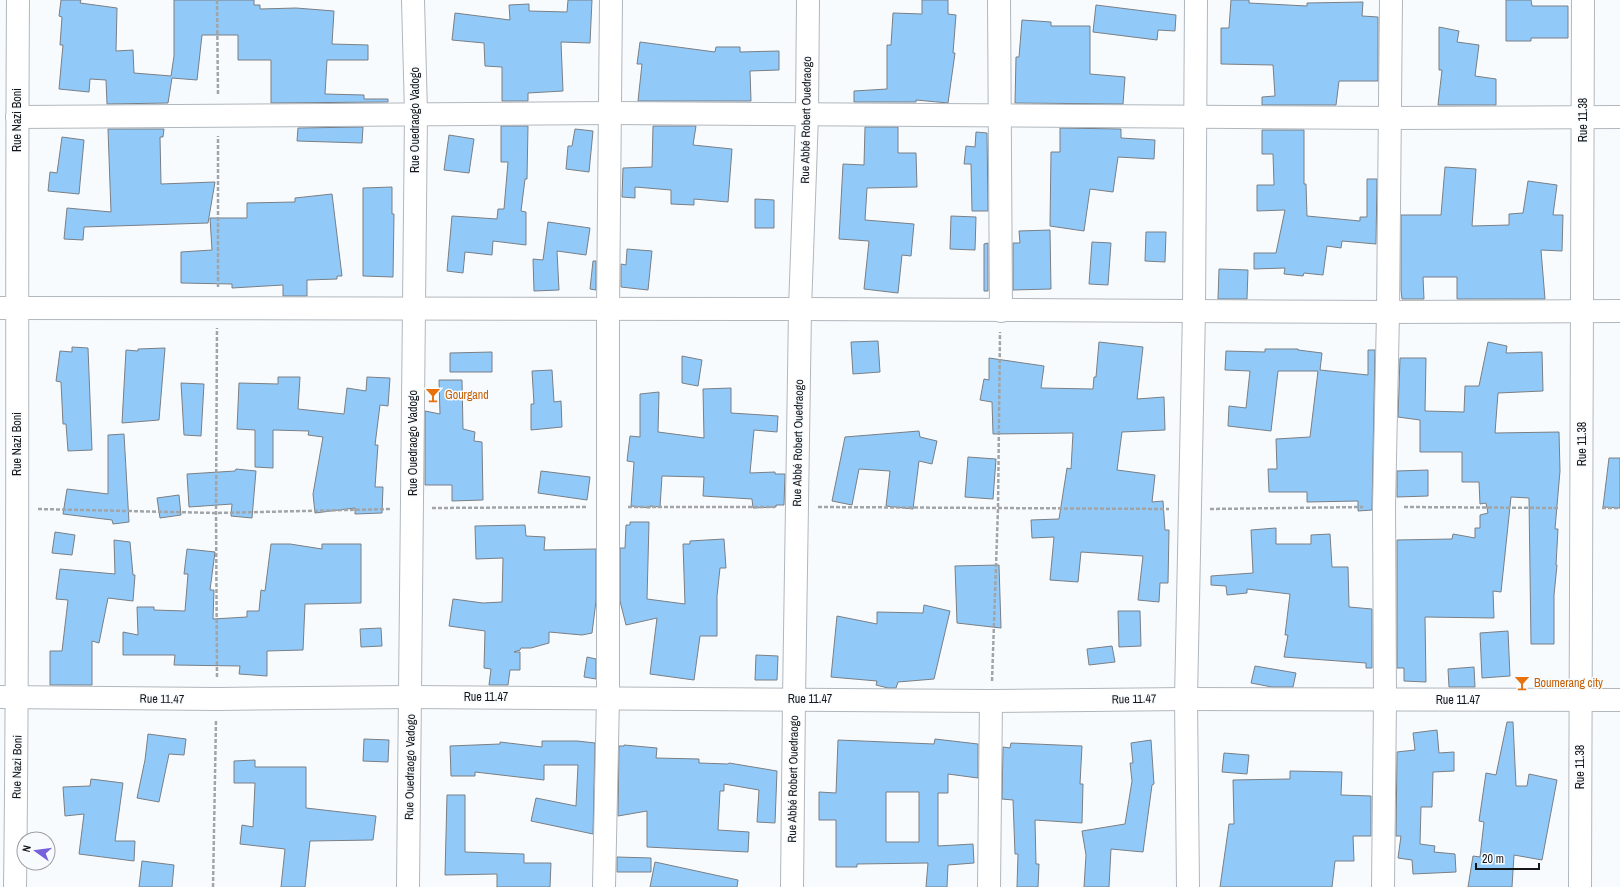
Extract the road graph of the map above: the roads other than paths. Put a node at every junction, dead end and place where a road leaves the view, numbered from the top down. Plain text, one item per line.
1 (18, 0) edge
2 (412, 0) edge
3 (610, 0) edge
4 (808, 0) edge
5 (999, 0) edge
6 (1196, 0) edge
7 (1390, 0) edge
8 (1583, 0) edge
9 (610, 112) junction
10 (416, 113) junction
11 (807, 115) junction
12 (999, 116) junction
13 (1195, 116) junction
14 (17, 117) junction
15 (1583, 117) junction
16 (1620, 117) edge
17 (1390, 118) junction
18 (8, 308) edge
19 (414, 309) junction
20 (608, 309) junction
21 (800, 309) junction
22 (1001, 311) junction
23 (1194, 311) junction
24 (1583, 311) junction
25 (1620, 311) edge
26 (1388, 312) junction
27 (410, 696) junction
28 (9, 697) edge
29 (608, 697) junction
30 (794, 699) junction
31 (1186, 699) junction
32 (1385, 700) junction
33 (1579, 700) junction
34 (1620, 700) edge
35 (991, 701) junction
36 (15, 887) edge
37 (408, 887) edge
38 (604, 887) edge
39 (792, 887) edge
40 (989, 887) edge
41 (1188, 887) edge
42 (1383, 887) edge
43 (1580, 887) edge

1 - 14 street, Rue Nazi Boni
2 - 10 street, Rue Ouedraogo Vadogo
3 - 9 street
4 - 11 street, Rue Abbé Robert Ouedraogo
5 - 12 street
6 - 13 street
7 - 17 street
8 - 15 street, Rue 11.38
9 - 10 street
9 - 11 street
9 - 20 street
10 - 14 street
10 - 19 street, Rue Ouedraogo Vadogo
11 - 12 street
11 - 21 street, Rue Abbé Robert Ouedraogo
12 - 13 street
12 - 22 street
13 - 17 street
13 - 23 street
14 - 18 street, Rue Nazi Boni
15 - 16 street
15 - 17 street
15 - 24 street, Rue 11.38
17 - 26 street
18 - 19 street
18 - 28 street, Rue Nazi Boni
19 - 20 street
19 - 27 street, Rue Ouedraogo Vadogo
20 - 21 street
20 - 29 street
21 - 22 street
21 - 30 street, Rue Abbé Robert Ouedraogo
22 - 23 street
23 - 26 street
23 - 31 street
24 - 25 street
24 - 26 street
24 - 33 street, Rue 11.38
26 - 32 street
27 - 28 street, Rue 11.47
27 - 29 street, Rue 11.47
27 - 37 street, Rue Ouedraogo Vadogo
28 - 36 street, Rue Nazi Boni
29 - 30 street, Rue 11.47
29 - 38 street
30 - 35 street, Rue 11.47
30 - 39 street, Rue Abbé Robert Ouedraogo
31 - 32 street, Rue 11.47
31 - 35 street, Rue 11.47
31 - 41 street
32 - 33 street, Rue 11.47
32 - 42 street
33 - 34 street, Rue 11.47
33 - 43 street, Rue 11.38
35 - 40 street

